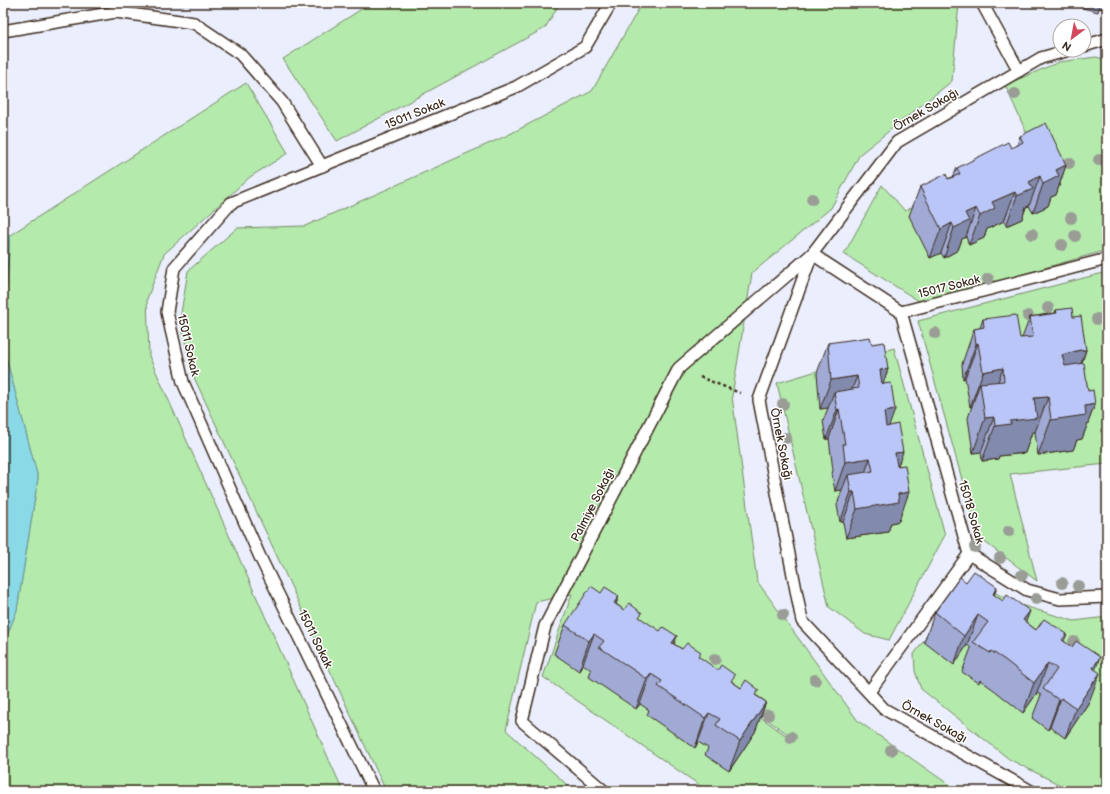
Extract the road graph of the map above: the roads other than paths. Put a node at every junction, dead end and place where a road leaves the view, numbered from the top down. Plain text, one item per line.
1 (611, 3) edge
2 (982, 3) edge
3 (3, 31) edge
4 (1107, 39) edge
5 (1092, 44) edge
6 (1052, 55) edge
7 (1019, 71) junction
8 (322, 166) junction
9 (812, 254) junction
10 (1107, 259) edge
11 (901, 312) junction
12 (969, 554) junction
13 (1107, 597) edge
14 (869, 692) junction
15 (374, 791) edge
16 (604, 791) edge
17 (1031, 791) edge

1 - 8 lane, 15011 Sokak
2 - 7 lane
3 - 8 lane
4 - 5 lane
6 - 7 lane, Örnek Sokağı
7 - 9 lane, Örnek Sokağı
8 - 15 lane, 15011 Sokak
9 - 11 lane
9 - 14 lane, Örnek Sokağı
9 - 16 lane, Palmiye Sokağı
10 - 11 lane, 15017 Sokak
11 - 12 lane, 15018 Sokak
12 - 13 lane
12 - 14 lane, 15018 Sokak
14 - 17 lane, Örnek Sokağı

